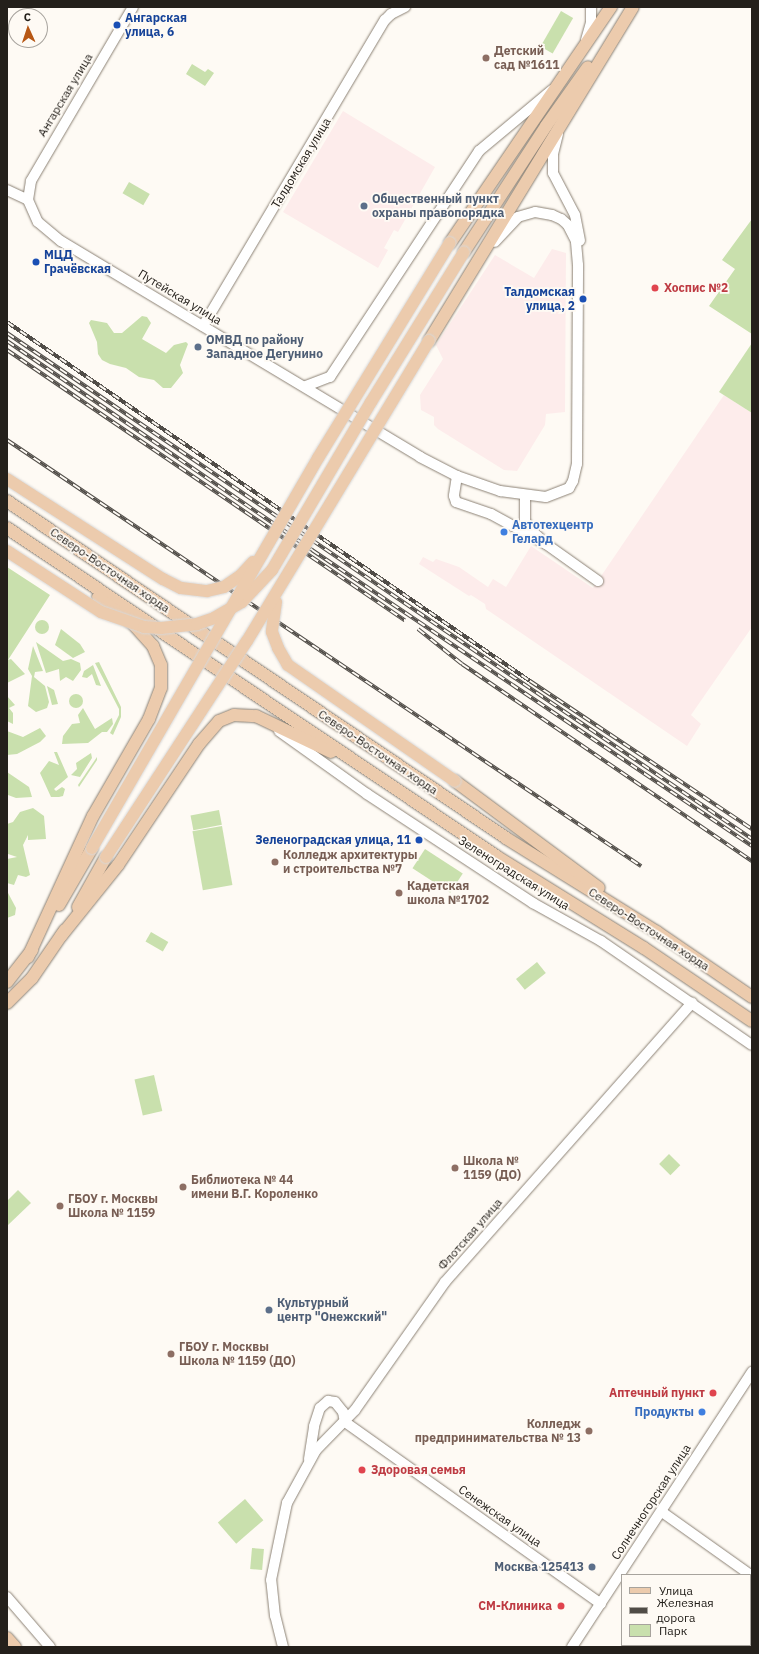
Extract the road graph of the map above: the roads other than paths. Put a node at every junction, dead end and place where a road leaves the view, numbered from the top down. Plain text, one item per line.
1 (133, 7) edge
2 (405, 7) edge
3 (591, 7) edge
4 (611, 7) edge
5 (631, 10) edge
6 (584, 46) junction
7 (555, 88) junction
8 (561, 125) junction
9 (7, 190) edge
10 (28, 200) junction
11 (479, 261) junction
12 (578, 265) junction
13 (203, 326) junction
14 (306, 386) junction
15 (457, 476) junction
16 (7, 479) edge
17 (525, 496) junction
18 (7, 502) edge
19 (7, 528) edge
20 (21, 537) junction
21 (272, 538) junction
22 (546, 544) junction
23 (7, 552) edge
24 (295, 562) junction
25 (598, 581) dead end
26 (264, 720) junction
27 (414, 799) junction
28 (657, 932) junction
29 (61, 936) junction
30 (28, 957) junction
31 (7, 982) edge
32 (752, 997) edge
33 (7, 1003) edge
34 (692, 1003) junction
35 (752, 1021) edge
36 (752, 1045) edge
37 (752, 1372) edge
38 (345, 1422) junction
39 (308, 1463) junction
40 (662, 1512) junction
41 (749, 1574) edge
42 (7, 1597) edge
43 (601, 1604) junction
44 (7, 1638) edge
45 (14, 1647) edge
46 (50, 1647) edge
47 (283, 1647) edge
48 (572, 1647) edge

1 - 10 street, Ангарская улица
2 - 13 street, Талдомская улица
3 - 6 street
4 - 6 main road
5 - 8 main road
5 - 23 main road, bridge
6 - 7 main road
7 - 14 street
7 - 21 main road, bridge
8 - 11 main road
8 - 12 street
9 - 10 street
10 - 13 street, Путейская улица
11 - 12 street
11 - 24 main road, bridge
12 - 17 street, Путейская улица
13 - 14 street, Путейская улица
14 - 15 street, Путейская улица
15 - 17 street, Путейская улица
15 - 22 street
16 - 21 main road, bridge
17 - 22 street
18 - 28 main road, Северо-Восточная хорда
19 - 20 main road, Северо-Восточная хорда
20 - 27 main road, Северо-Восточная хорда
20 - 30 main road
21 - 30 main road, bridge
22 - 25 street
24 - 28 main road, bridge
24 - 29 main road, bridge
26 - 27 main road
26 - 29 main road
26 - 34 street, Зеленоградская улица
27 - 35 main road, Северо-Восточная хорда
28 - 32 main road, Северо-Восточная хорда
29 - 33 main road
30 - 31 main road
34 - 36 street, Зеленоградская улица
34 - 38 street, Флотская улица
37 - 40 street, Солнечногорская улица
38 - 39 street, Флотская улица
38 - 39 street, Флотская улица
38 - 43 street, Сенежская улица
39 - 47 street, Флотская улица
40 - 41 street
40 - 43 street, Солнечногорская улица
42 - 46 street
43 - 48 street, Солнечногорская улица
44 - 45 main road

